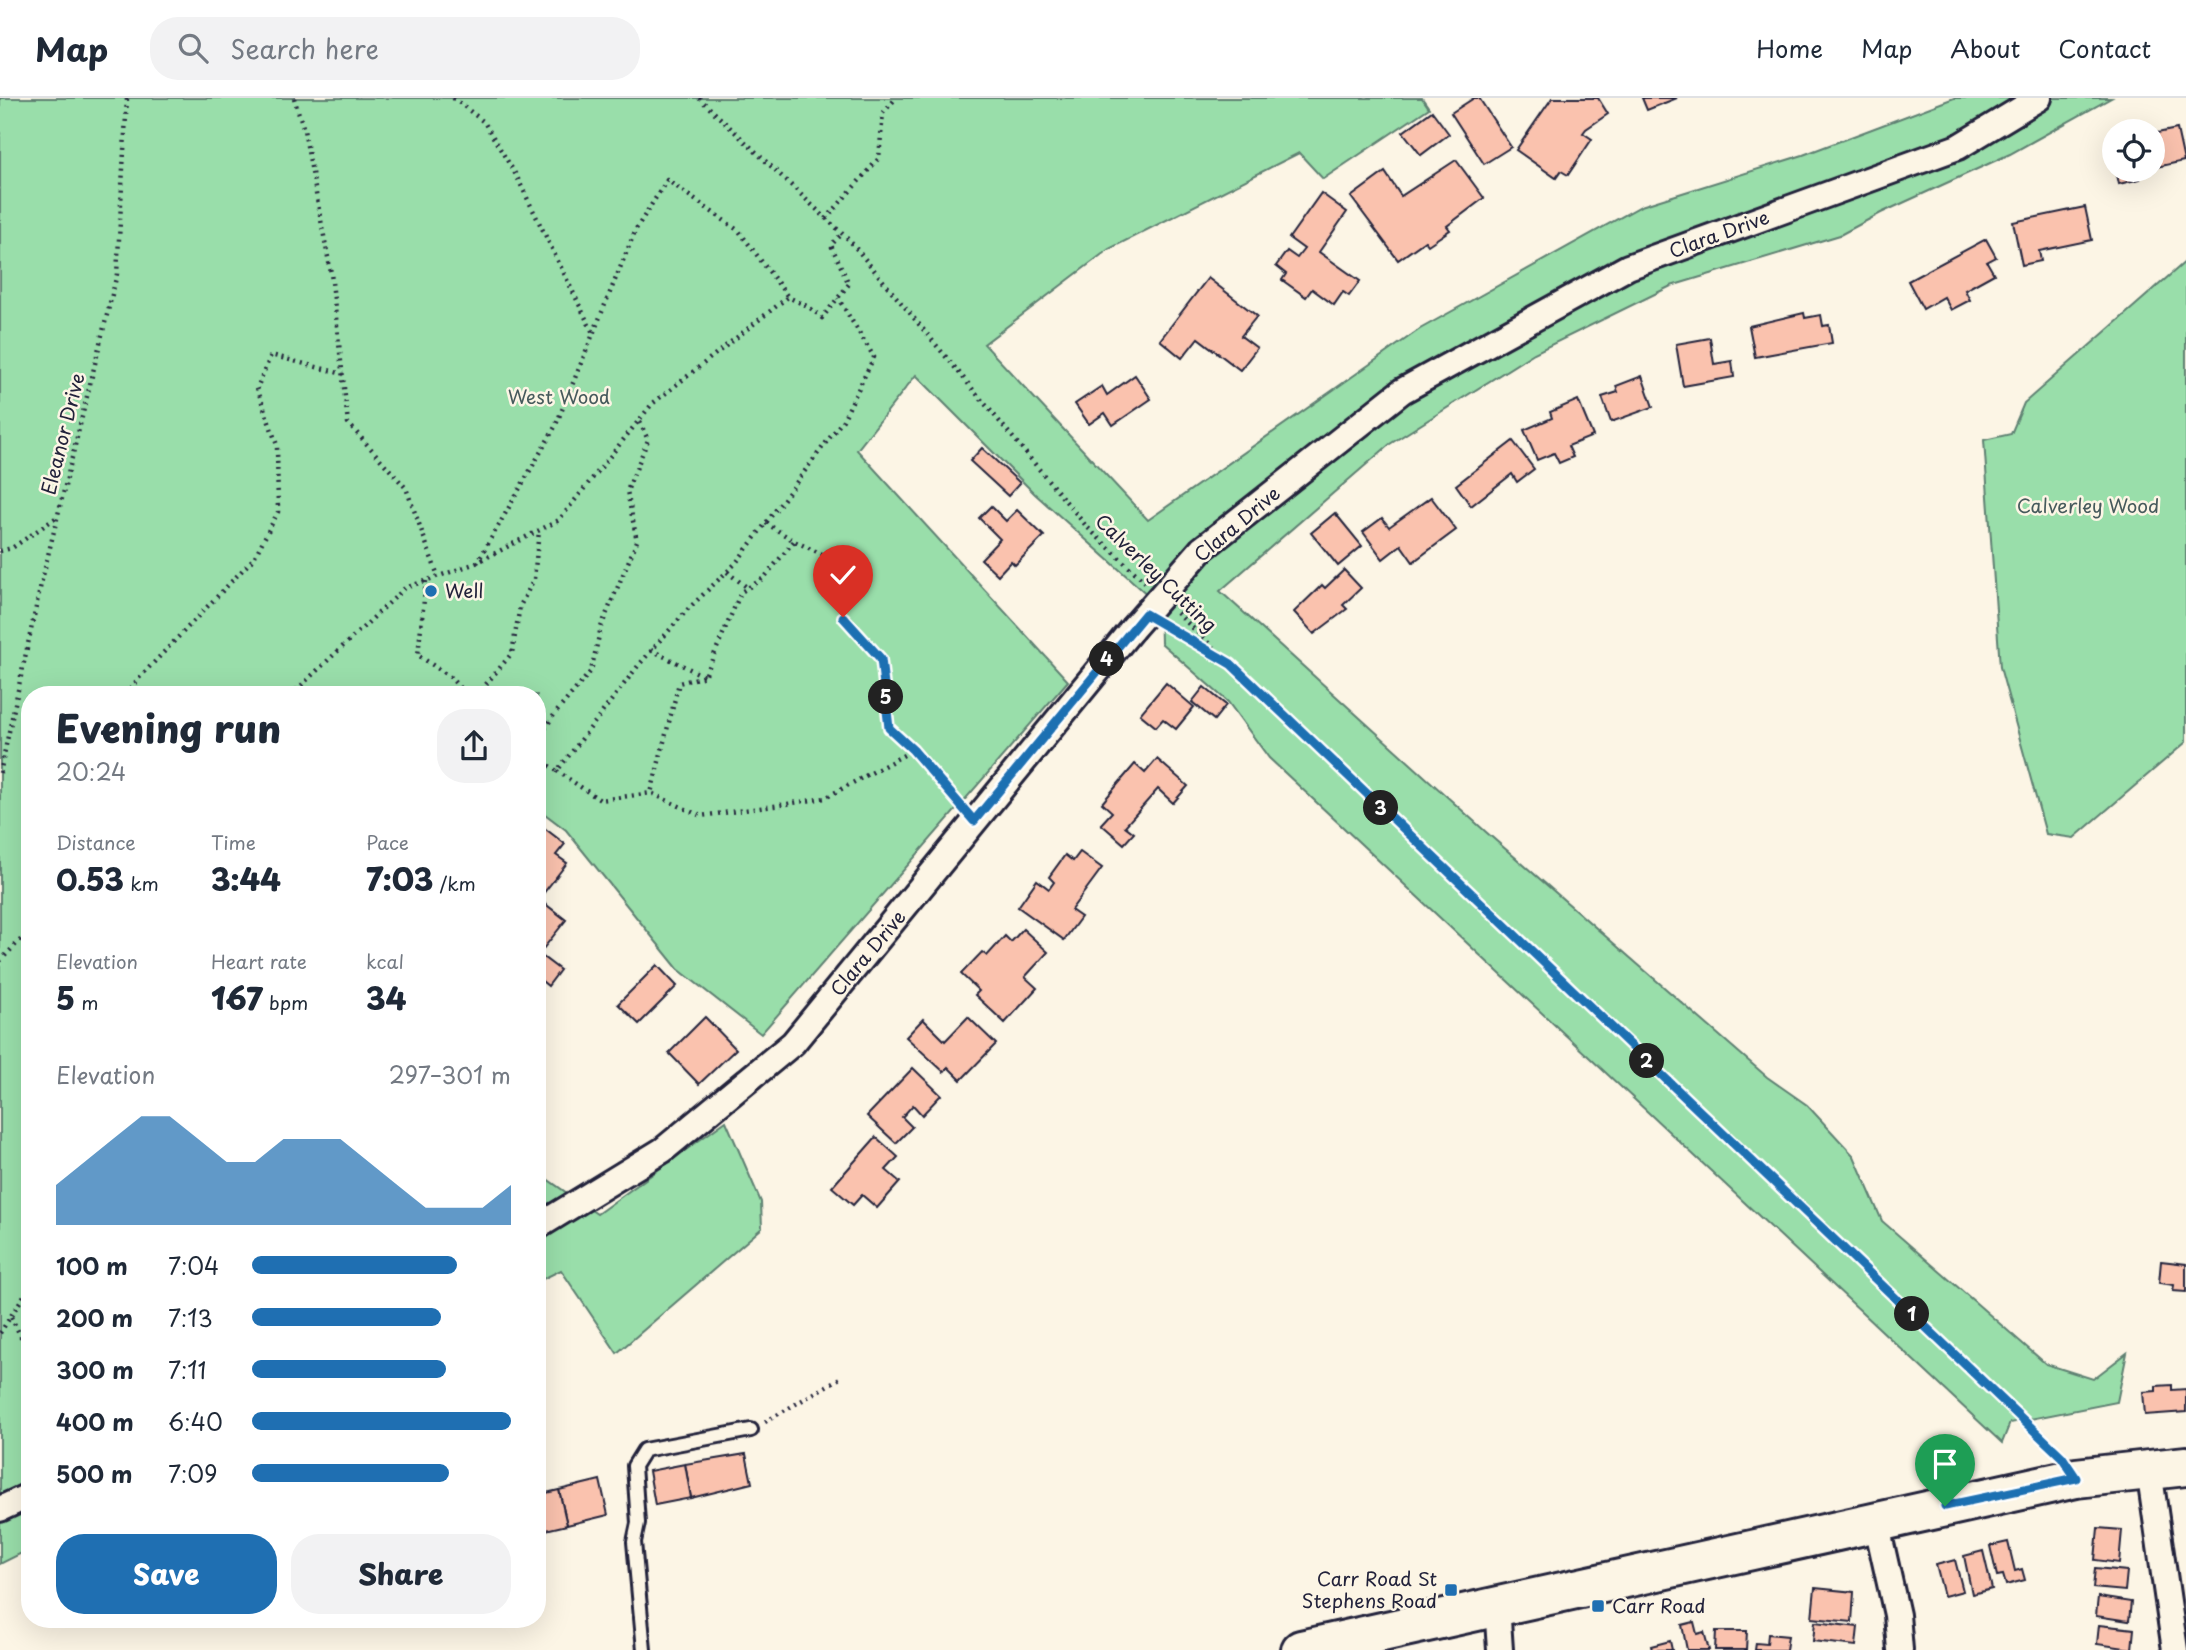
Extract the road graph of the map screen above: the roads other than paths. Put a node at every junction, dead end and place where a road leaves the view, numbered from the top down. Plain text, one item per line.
1 (2039, 98) edge
2 (546, 1222) edge
3 (751, 1430) dead end
4 (2168, 1468) edge
5 (21, 1498) edge
6 (0, 1509) edge
7 (1876, 1521) junction
8 (1497, 1605) junction
9 (644, 1650) edge
10 (1301, 1650) edge
11 (1500, 1650) edge
12 (1900, 1650) edge
13 (2175, 1650) edge

1 - 2 street, Clara Drive, bridge
3 - 9 lane
4 - 7 main road
4 - 13 street
5 - 6 street
7 - 8 main road
7 - 12 street
8 - 10 main road
8 - 11 street

